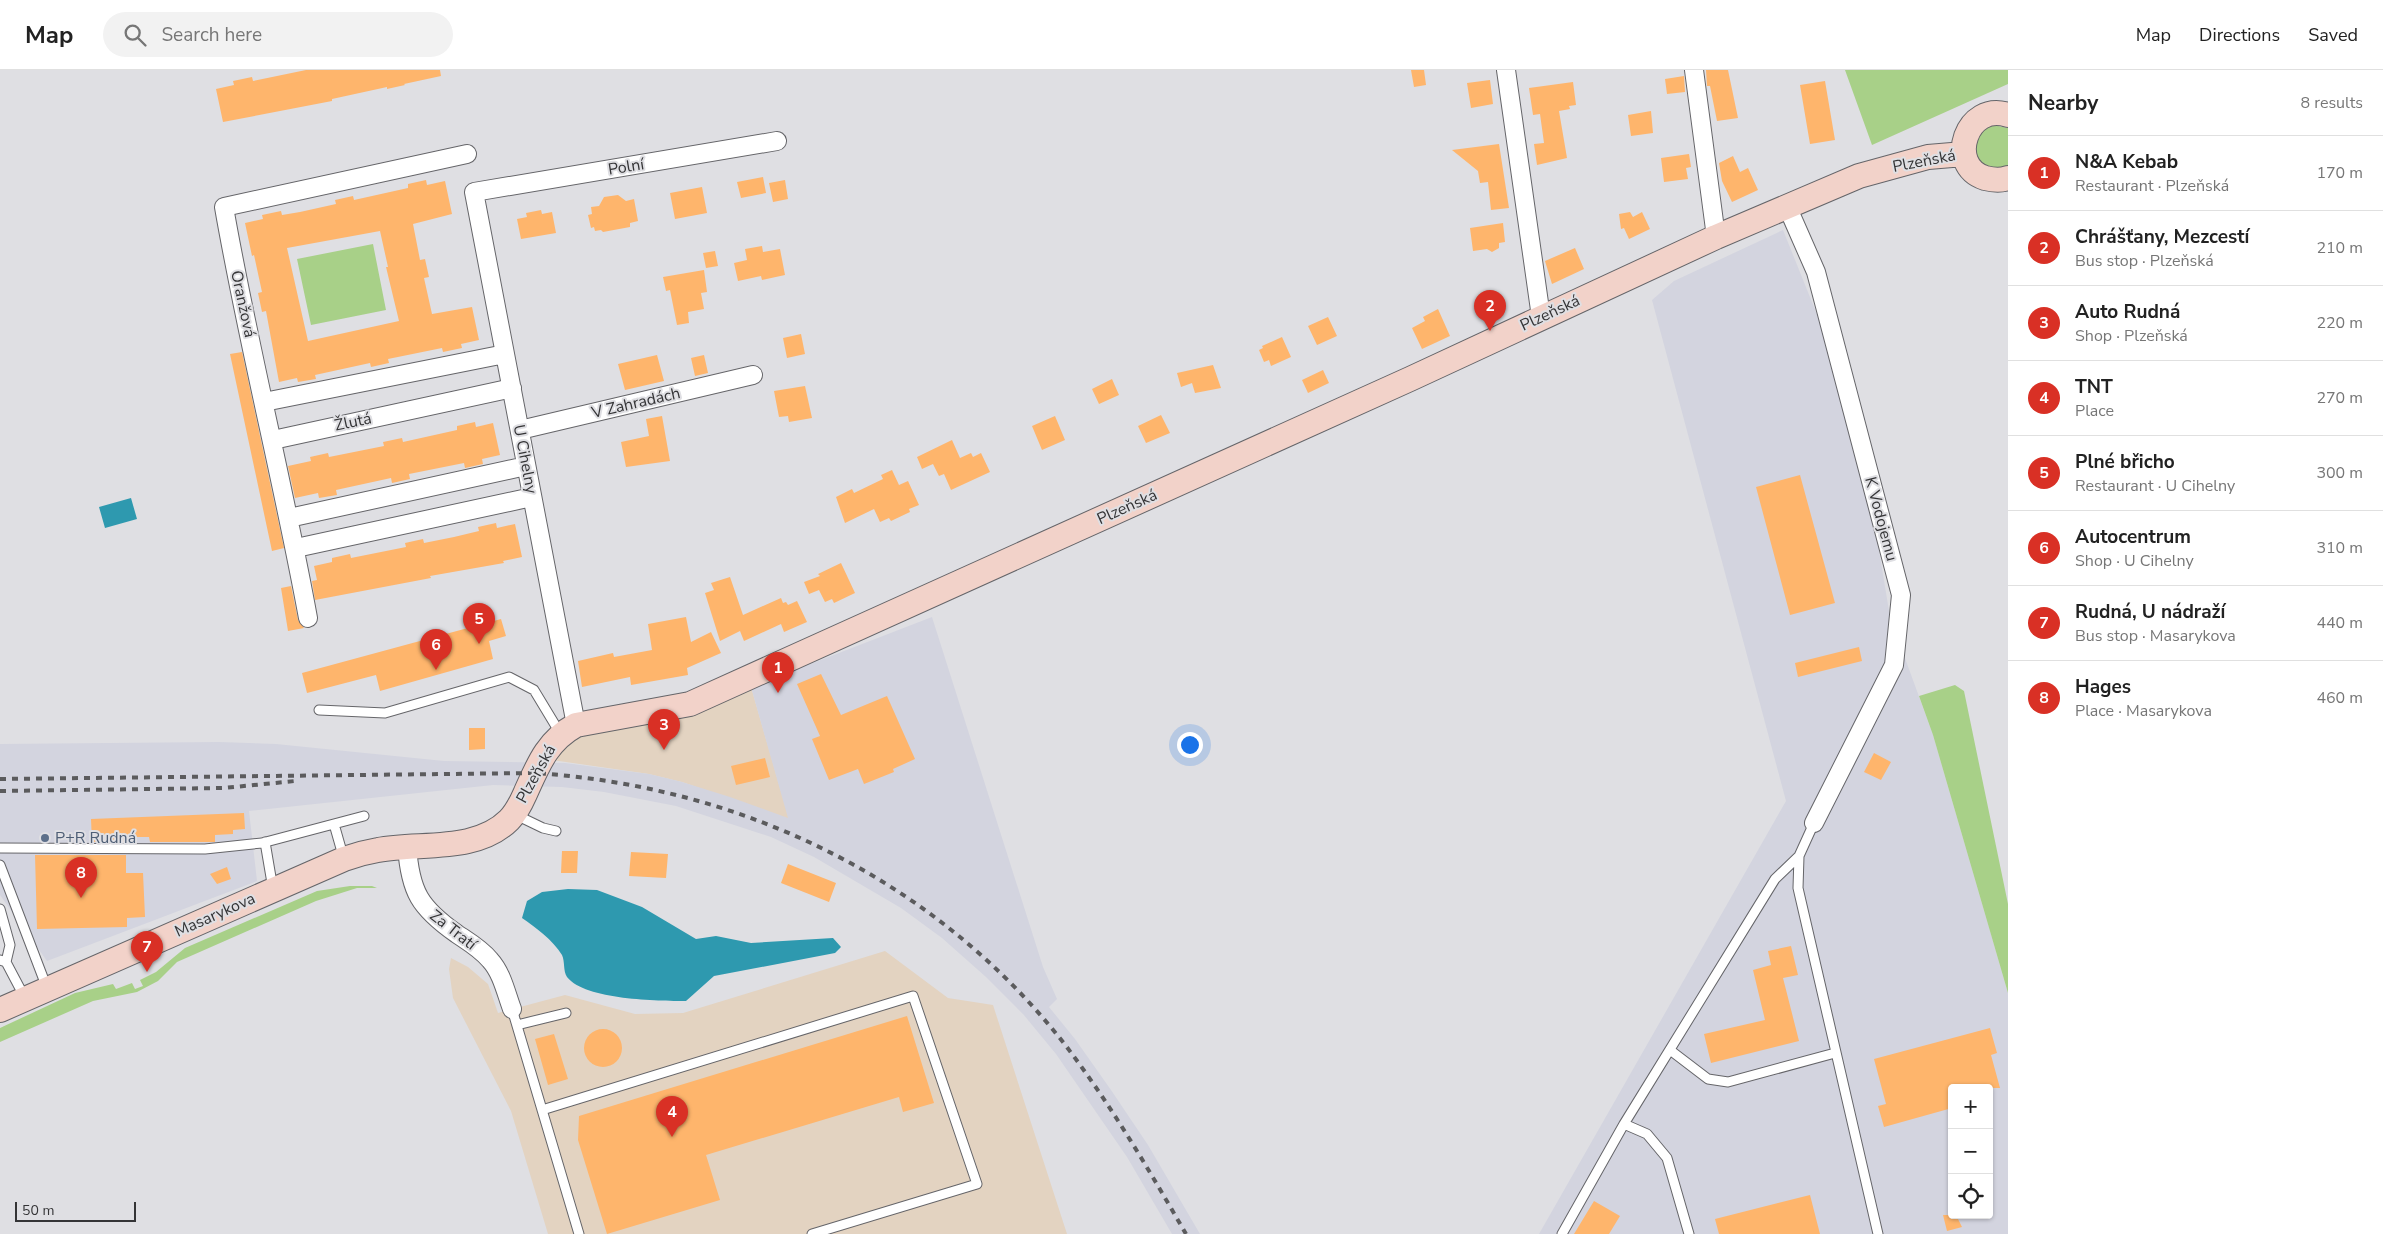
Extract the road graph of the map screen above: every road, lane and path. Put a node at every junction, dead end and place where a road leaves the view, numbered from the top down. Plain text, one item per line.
1 (1506, 70) edge
2 (1694, 70) edge
3 (2008, 115) edge
4 (777, 141) dead end
5 (467, 154) dead end
6 (1964, 154) junction
7 (2008, 178) edge
8 (474, 192) joint
9 (1788, 206) junction
10 (1716, 237) junction
11 (1541, 317) junction
12 (505, 354) junction
13 (753, 375) dead end
14 (512, 388) junction
15 (264, 402) junction
16 (520, 430) junction
17 (272, 440) junction
18 (526, 466) junction
19 (532, 497) junction
20 (289, 518) junction
21 (296, 548) junction
22 (308, 618) dead end
23 (320, 710) dead end
24 (568, 729) junction
25 (514, 814) junction
26 (364, 816) dead end
27 (1814, 823) joint
28 (334, 824) junction
29 (556, 831) dead end
30 (264, 842) junction
31 (407, 846) junction
32 (0, 848) edge
33 (1799, 856) junction
34 (344, 859) junction
35 (0, 865) edge
36 (321, 868) joint
37 (273, 890) junction
38 (0, 909) edge
39 (3, 961) edge
40 (48, 988) junction
41 (25, 998) junction
42 (0, 1010) edge
43 (566, 1013) dead end
44 (514, 1017) junction
45 (1670, 1050) junction
46 (1835, 1053) junction
47 (542, 1110) junction
48 (1624, 1124) junction
49 (579, 1234) edge
50 (812, 1234) edge
51 (1562, 1234) edge
52 (1689, 1234) edge
53 (1878, 1234) edge

1 - 11 street
2 - 10 street
3 - 6 main road, Plzeňská
4 - 8 street, Polní
5 - 15 street, Oranžová
6 - 7 main road, Plzeňská
6 - 9 main road, Plzeňská
8 - 12 street, U Cihelny
9 - 10 main road, Plzeňská
9 - 27 street, K Vodojemu
10 - 11 main road, Plzeňská
11 - 24 main road, Plzeňská
12 - 14 street, U Cihelny
12 - 15 street
13 - 16 street, V Zahradách
14 - 16 street, U Cihelny
14 - 17 street, Žlutá
15 - 17 street
16 - 18 street, U Cihelny
17 - 20 street
18 - 19 street, U Cihelny
18 - 20 street
19 - 21 street
19 - 24 street, U Cihelny
20 - 21 street
21 - 22 street
23 - 24 lane
24 - 25 main road, Plzeňská
25 - 29 lane
25 - 31 main road, Plzeňská
26 - 28 lane
27 - 33 lane
28 - 30 lane
28 - 34 lane
30 - 32 lane
30 - 37 lane
31 - 34 main road, Plzeňská
31 - 44 street, Za Tratí
33 - 45 lane
33 - 46 lane
34 - 36 main road, Plzeňská
35 - 40 lane
36 - 37 main road, Masarykova
37 - 40 main road, Masarykova
38 - 39 lane
39 - 41 lane
40 - 41 main road, Masarykova
41 - 42 main road, Masarykova
43 - 44 lane
44 - 47 lane
45 - 46 lane
45 - 48 lane
46 - 53 lane
47 - 49 lane
47 - 50 lane
48 - 51 lane
48 - 52 lane

